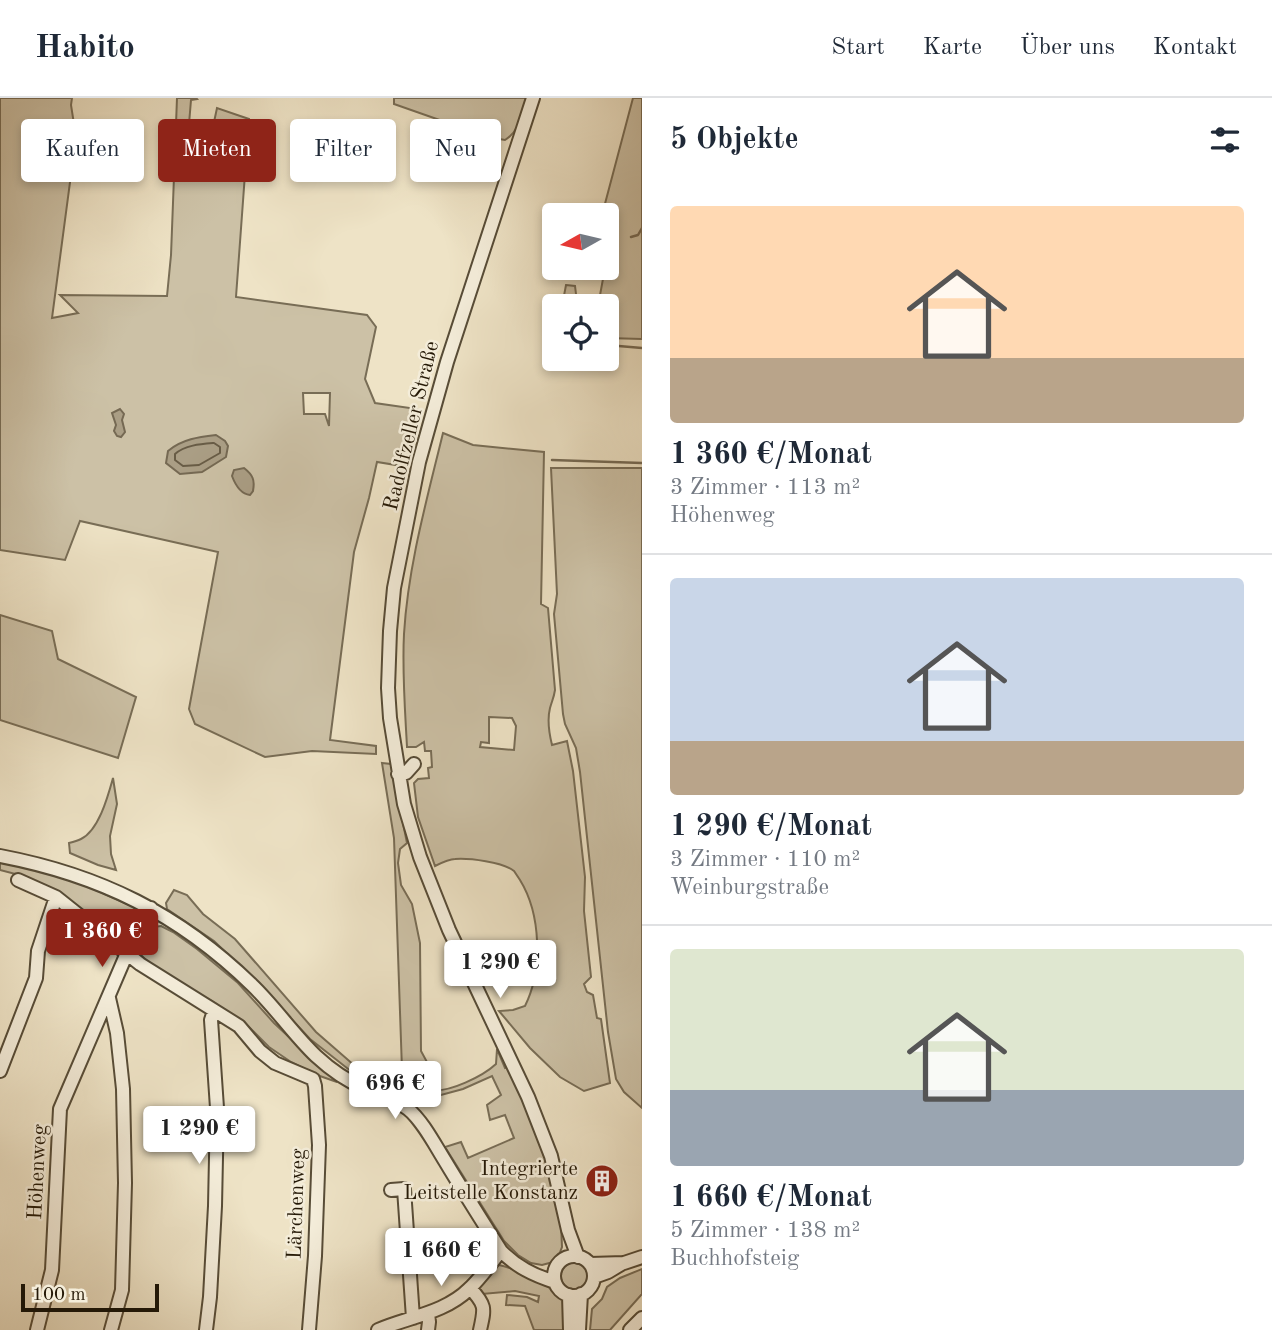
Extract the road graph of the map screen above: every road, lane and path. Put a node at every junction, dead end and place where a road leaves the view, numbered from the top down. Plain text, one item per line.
1 (533, 98) edge
2 (414, 765) dead end
3 (398, 774) junction
4 (0, 856) edge
5 (18, 880) dead end
6 (56, 897) junction
7 (151, 908) junction
8 (127, 953) junction
9 (109, 998) junction
10 (214, 1011) junction
11 (0, 1071) edge
12 (391, 1190) dead end
13 (501, 1251) junction
14 (572, 1257) junction
15 (642, 1257) edge
16 (592, 1271) junction
17 (555, 1275) junction
18 (470, 1289) junction
19 (575, 1295) junction
20 (428, 1313) junction
21 (413, 1318) junction
22 (642, 1318) edge
23 (37, 1330) edge
24 (111, 1330) edge
25 (206, 1330) edge
26 (309, 1330) edge
27 (379, 1330) edge
28 (428, 1330) edge
29 (480, 1330) edge
30 (570, 1330) edge
31 (579, 1330) edge
32 (630, 1330) edge

1 - 3 street, Radolfzeller Straße
2 - 3 street
3 - 14 street, Radolfzeller Straße
4 - 7 street
5 - 6 street
6 - 8 street
6 - 11 street
7 - 8 street, Höhenweg
7 - 13 street
8 - 9 street, Höhenweg
8 - 10 street
9 - 23 street, Höhenweg
9 - 24 street
10 - 25 street
10 - 26 street, Lärchenweg
12 - 21 street
13 - 17 street
13 - 18 street
14 - 16 street
14 - 17 street
15 - 16 street
16 - 19 street
17 - 19 street
18 - 20 street
18 - 29 street
19 - 30 street
19 - 31 street
20 - 21 street
20 - 28 street
21 - 27 street
22 - 32 street

